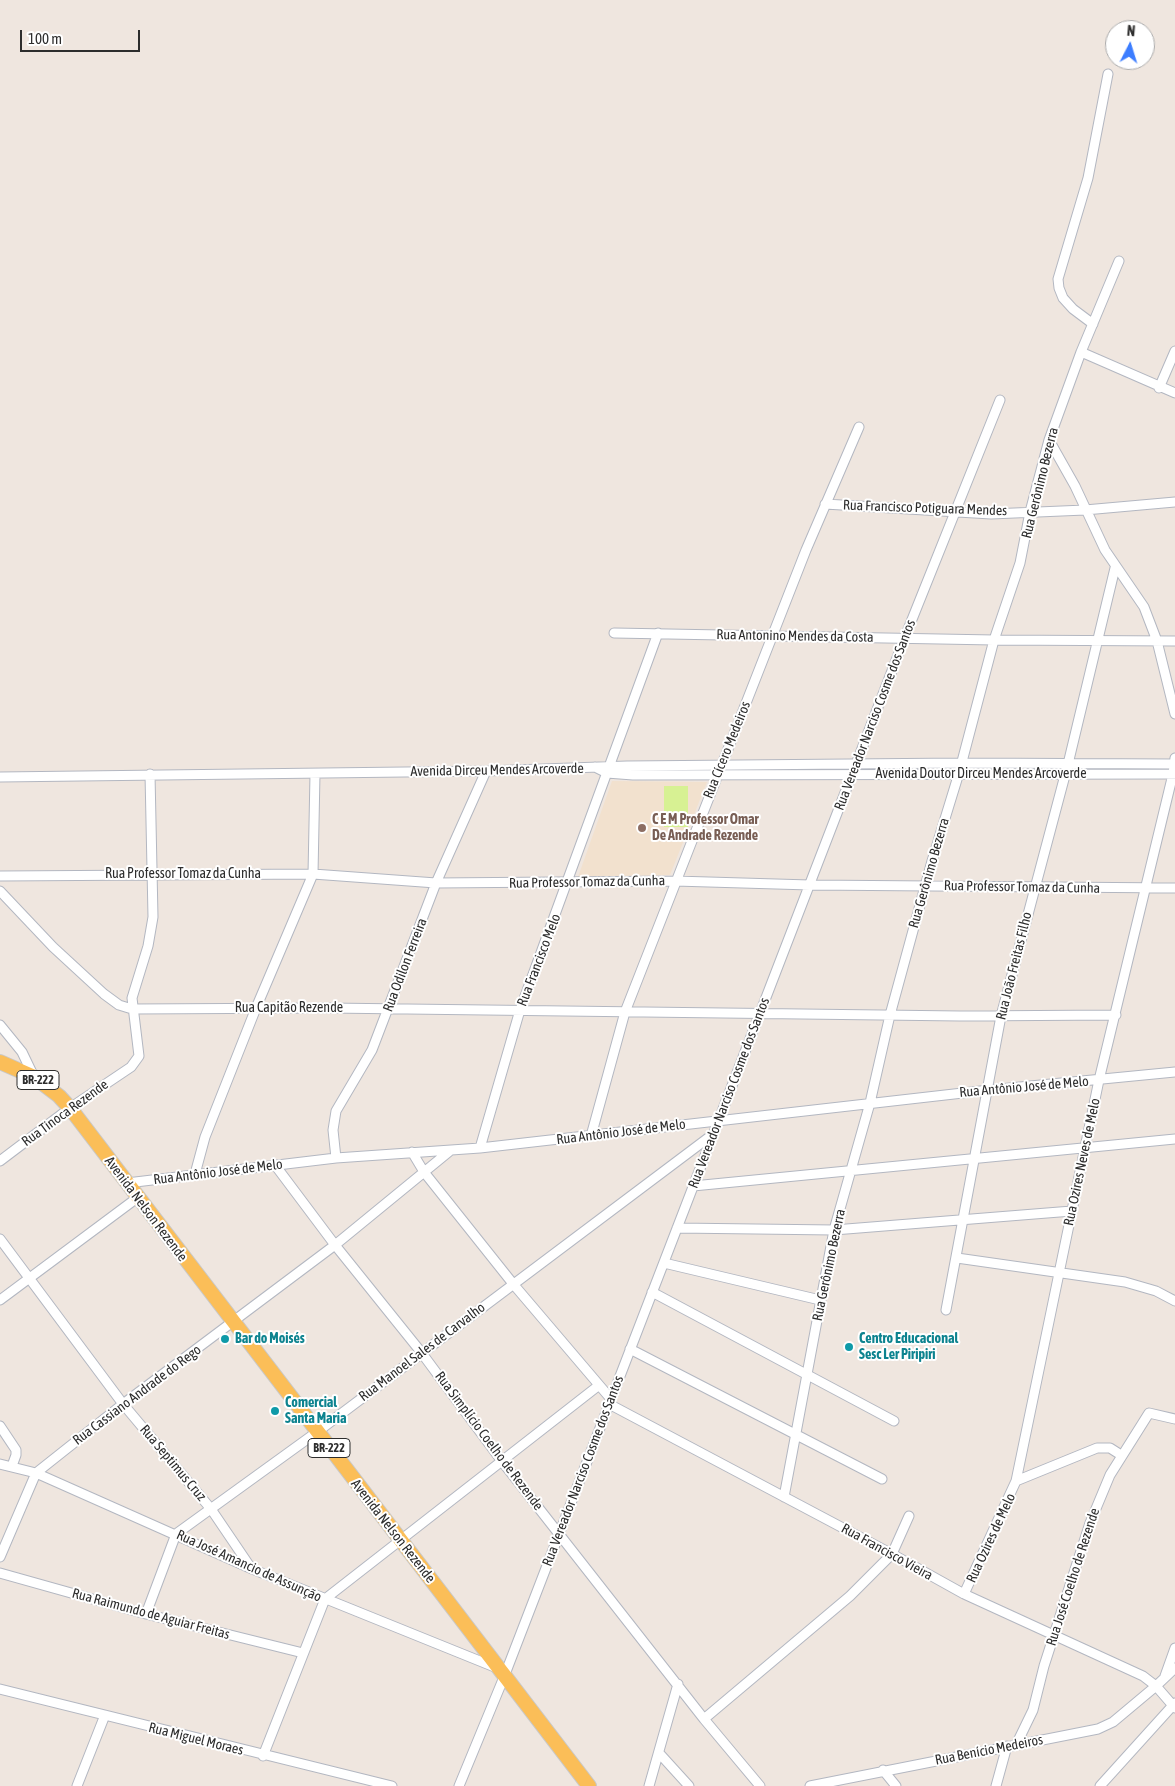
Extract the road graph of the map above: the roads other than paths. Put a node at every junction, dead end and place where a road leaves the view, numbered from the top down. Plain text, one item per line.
1 (1108, 74) dead end
2 (1119, 261) dead end
3 (1093, 324) junction
4 (1175, 351) edge
5 (1081, 352) junction
6 (1159, 388) junction
7 (1175, 393) edge
8 (1000, 400) dead end
9 (859, 427) dead end
10 (1049, 440) junction
11 (1175, 502) edge
12 (825, 504) junction
13 (1085, 510) junction
14 (954, 512) junction
15 (1030, 512) junction
16 (1115, 568) junction
17 (614, 633) dead end
18 (658, 633) junction
19 (773, 636) junction
20 (905, 638) junction
21 (994, 640) junction
22 (1175, 640) edge
23 (1098, 642) junction
24 (1157, 642) junction
25 (1175, 714) edge
26 (1175, 758) edge
27 (961, 763) junction
28 (1068, 764) junction
29 (1175, 764) edge
30 (856, 765) junction
31 (608, 769) junction
32 (720, 770) junction
33 (486, 771) junction
34 (959, 773) junction
35 (150, 774) junction
36 (316, 774) junction
37 (852, 774) junction
38 (1065, 774) junction
39 (1174, 774) edge
40 (0, 777) edge
41 (153, 874) junction
42 (314, 874) junction
43 (0, 876) edge
44 (675, 881) junction
45 (568, 883) junction
46 (436, 884) junction
47 (810, 885) junction
48 (925, 886) junction
49 (1034, 886) junction
50 (1144, 888) junction
51 (1175, 888) edge
52 (0, 891) edge
53 (256, 1008) junction
54 (389, 1008) junction
55 (132, 1010) junction
56 (520, 1010) junction
57 (625, 1012) junction
58 (760, 1014) junction
59 (890, 1015) junction
60 (1116, 1015) junction
61 (1001, 1016) junction
62 (0, 1026) edge
63 (0, 1062) edge
64 (1175, 1072) edge
65 (34, 1077) junction
66 (1099, 1080) junction
67 (989, 1090) junction
68 (870, 1103) junction
69 (70, 1108) junction
70 (719, 1121) junction
71 (712, 1135) junction
72 (591, 1136) junction
73 (1175, 1139) edge
74 (480, 1148) junction
75 (1086, 1148) junction
76 (451, 1150) junction
77 (412, 1152) junction
78 (336, 1158) junction
79 (976, 1159) junction
80 (0, 1160) edge
81 (275, 1165) junction
82 (851, 1170) junction
83 (424, 1172) junction
84 (195, 1174) junction
85 (127, 1183) junction
86 (693, 1186) junction
87 (137, 1198) junction
88 (1072, 1211) junction
89 (962, 1220) junction
90 (677, 1228) junction
91 (834, 1230) junction
92 (0, 1239) edge
93 (334, 1245) junction
94 (957, 1258) junction
95 (664, 1263) junction
96 (1059, 1273) junction
97 (30, 1278) junction
98 (514, 1285) junction
99 (652, 1292) junction
100 (0, 1300) edge
101 (820, 1300) junction
102 (1175, 1301) edge
103 (946, 1310) dead end
104 (232, 1322) junction
105 (630, 1350) junction
106 (421, 1352) junction
107 (807, 1375) junction
108 (598, 1386) junction
109 (610, 1401) junction
110 (123, 1404) junction
111 (1175, 1418) edge
112 (894, 1421) dead end
113 (0, 1426) edge
114 (317, 1432) junction
115 (797, 1434) junction
116 (1121, 1455) junction
117 (502, 1460) junction
118 (0, 1464) edge
119 (12, 1466) junction
120 (36, 1473) junction
121 (882, 1479) dead end
122 (1016, 1481) junction
123 (784, 1497) junction
124 (212, 1510) junction
125 (909, 1516) dead end
126 (559, 1533) junction
127 (176, 1534) junction
128 (399, 1539) junction
129 (892, 1554) junction
130 (0, 1557) edge
131 (252, 1569) junction
132 (0, 1573) edge
133 (964, 1594) junction
134 (324, 1599) junction
135 (146, 1614) junction
136 (1054, 1637) junction
137 (1175, 1648) edge
138 (303, 1653) junction
139 (1175, 1668) edge
140 (501, 1673) junction
141 (1164, 1679) junction
142 (678, 1684) junction
143 (1156, 1686) junction
144 (0, 1689) edge
145 (1174, 1706) edge
146 (105, 1715) junction
147 (704, 1719) junction
148 (1017, 1743) junction
149 (1007, 1746) junction
150 (659, 1753) junction
151 (263, 1756) junction
152 (883, 1770) junction
153 (77, 1786) edge
154 (392, 1786) edge
155 (459, 1786) edge
156 (589, 1786) edge
157 (649, 1786) edge
158 (689, 1786) edge
159 (760, 1786) edge
160 (810, 1786) edge
161 (896, 1786) edge
162 (996, 1786) edge
163 (1100, 1786) edge

1 - 3 street
2 - 3 street, Rua Gerônimo Bezerra
3 - 5 street, Rua Gerônimo Bezerra
4 - 6 street
5 - 6 street
5 - 10 street, Rua Gerônimo Bezerra
6 - 7 street
8 - 14 street, Rua Vereador Narciso Cosme dos Santos
9 - 12 street, Rua Cícero Medeiros
10 - 13 street
10 - 15 street, Rua Gerônimo Bezerra
11 - 13 street, Rua Francisco Potiguara Mendes
12 - 14 street, Rua Francisco Potiguara Mendes
12 - 19 street, Rua Cícero Medeiros
13 - 15 street, Rua Francisco Potiguara Mendes
13 - 16 street
14 - 15 street, Rua Francisco Potiguara Mendes
14 - 20 street, Rua Vereador Narciso Cosme dos Santos
15 - 21 street, Rua Gerônimo Bezerra
16 - 23 street, Rua João Freitas Filho
16 - 24 street
17 - 18 street, Rua Antonino Mendes da Costa
18 - 19 street, Rua Antonino Mendes da Costa
18 - 31 street, Rua Francisco Melo
19 - 20 street, Rua Antonino Mendes da Costa
19 - 32 street, Rua Cícero Medeiros
20 - 21 street, Rua Antonino Mendes da Costa
20 - 30 street, Rua Vereador Narciso Cosme dos Santos
21 - 23 street, Rua Antonino Mendes da Costa
21 - 27 street, Rua Gerônimo Bezerra
22 - 24 street, Rua Antonino Mendes da Costa
23 - 24 street, Rua Antonino Mendes da Costa
23 - 28 street, Rua João Freitas Filho
24 - 25 street
26 - 29 street, Rua Ozires Neves de Melo
27 - 28 street, Avenida Doutor Dirceu Mendes Arcoverde
27 - 30 street, Avenida Doutor Dirceu Mendes Arcoverde
27 - 34 street, Rua Gerônimo Bezerra
28 - 29 street, Avenida Doutor Dirceu Mendes Arcoverde
28 - 38 street, Rua João Freitas Filho
29 - 39 street, Rua Ozires Neves de Melo
30 - 32 street, Avenida Doutor Dirceu Mendes Arcoverde
30 - 37 street, Rua Vereador Narciso Cosme dos Santos
31 - 32 street, Avenida Doutor Dirceu Mendes Arcoverde
31 - 33 street, Avenida Dirceu Mendes Arcoverde
31 - 45 street, Rua Francisco Melo
32 - 37 street, Avenida Doutor Dirceu Mendes Arcoverde
32 - 44 street, Rua Cícero Medeiros
33 - 36 street, Avenida Dirceu Mendes Arcoverde
33 - 46 street, Rua Odilon Ferreira
34 - 37 street, Avenida Doutor Dirceu Mendes Arcoverde
34 - 38 street, Avenida Doutor Dirceu Mendes Arcoverde
34 - 48 street, Rua Gerônimo Bezerra
35 - 36 street, Avenida Dirceu Mendes Arcoverde
35 - 40 street, Avenida Dirceu Mendes Arcoverde
35 - 41 street
36 - 42 street
37 - 47 street, Rua Vereador Narciso Cosme dos Santos
38 - 39 street, Avenida Doutor Dirceu Mendes Arcoverde
38 - 49 street, Rua João Freitas Filho
39 - 50 street, Rua Ozires Neves de Melo
41 - 42 street, Rua Professor Tomaz da Cunha
41 - 43 street, Rua Professor Tomaz da Cunha
41 - 55 street
42 - 46 street, Rua Professor Tomaz da Cunha
42 - 53 street
44 - 45 street, Rua Professor Tomaz da Cunha
44 - 47 street, Rua Professor Tomaz da Cunha
44 - 57 street, Rua Cícero Medeiros
45 - 46 street, Rua Professor Tomaz da Cunha
45 - 56 street, Rua Francisco Melo
46 - 54 street, Rua Odilon Ferreira
47 - 48 street, Rua Professor Tomaz da Cunha
47 - 58 street, Rua Vereador Narciso Cosme dos Santos
48 - 49 street, Rua Professor Tomaz da Cunha
48 - 59 street, Rua Gerônimo Bezerra
49 - 50 street, Rua Professor Tomaz da Cunha
49 - 61 street, Rua João Freitas Filho
50 - 51 street, Rua Professor Tomaz da Cunha
50 - 60 street, Rua Ozires Neves de Melo
52 - 55 street, Rua Capitão Rezende
53 - 54 street, Rua Capitão Rezende
53 - 55 street, Rua Capitão Rezende
53 - 84 street
54 - 56 street, Rua Capitão Rezende
54 - 78 street, Rua Odilon Ferreira
55 - 69 street, Rua Tinoca Rezende
56 - 57 street, Rua Capitão Rezende
56 - 74 street, Rua Francisco Melo
57 - 58 street, Rua Capitão Rezende
57 - 72 street, Rua Cícero Medeiros
58 - 59 street, Rua Capitão Rezende
58 - 70 street, Rua Vereador Narciso Cosme dos Santos
59 - 61 street, Rua Capitão Rezende
59 - 68 street, Rua Gerônimo Bezerra
60 - 61 street, Rua Capitão Rezende
60 - 66 street, Rua Ozires Neves de Melo
61 - 67 street, Rua João Freitas Filho
62 - 65 street
63 - 65 main road, BR-222
64 - 66 street, Rua Antônio José de Melo
65 - 69 main road, BR-222
66 - 67 street, Rua Antônio José de Melo
66 - 75 street, Rua Ozires Neves de Melo
67 - 68 street, Rua Antônio José de Melo
67 - 79 street, Rua João Freitas Filho
68 - 70 street, Rua Antônio José de Melo
68 - 82 street, Rua Gerônimo Bezerra
69 - 80 street, Rua Tinoca Rezende
69 - 85 main road, Avenida Nelson Rezende / BR-222
70 - 71 street, Rua Vereador Narciso Cosme dos Santos
70 - 72 street, Rua Antônio José de Melo
71 - 86 street, Rua Vereador Narciso Cosme dos Santos
71 - 98 street, Rua Manoel Sales de Carvalho
72 - 74 street, Rua Antônio José de Melo
73 - 75 street
74 - 76 street, Rua Antônio José de Melo
75 - 79 street
75 - 88 street, Rua Ozires Neves de Melo
76 - 77 street, Rua Antônio José de Melo
76 - 83 street, Rua Cassiano Andrade do Rego
77 - 78 street, Rua Antônio José de Melo
77 - 83 street, Rua Francisco Vieira
78 - 81 street, Rua Antônio José de Melo
79 - 82 street
79 - 89 street, Rua João Freitas Filho
81 - 84 street, Rua Antônio José de Melo
81 - 93 street, Rua Simplício Coelho de Rezende
82 - 86 street
82 - 91 street, Rua Gerônimo Bezerra
83 - 93 street, Rua Cassiano Andrade do Rego
83 - 98 street, Rua Francisco Vieira
84 - 85 street, Rua Antônio José de Melo
85 - 87 main road, Avenida Nelson Rezende / BR-222
86 - 90 street, Rua Vereador Narciso Cosme dos Santos
87 - 97 street
87 - 104 main road, Avenida Nelson Rezende / BR-222
88 - 89 street
88 - 96 street, Rua Ozires Neves de Melo
89 - 91 street
89 - 94 street, Rua João Freitas Filho
90 - 91 street
90 - 95 street, Rua Vereador Narciso Cosme dos Santos
91 - 101 street, Rua Gerônimo Bezerra
92 - 97 street, Rua Septimus Cruz
93 - 104 street, Rua Cassiano Andrade do Rego
93 - 106 street, Rua Simplício Coelho de Rezende
94 - 96 street
94 - 103 street, Rua João Freitas Filho
95 - 99 street, Rua Vereador Narciso Cosme dos Santos
95 - 101 street
96 - 102 street
96 - 122 street, Rua Ozires Neves de Melo
97 - 100 street
97 - 110 street, Rua Septimus Cruz
98 - 106 street, Rua Manoel Sales de Carvalho
98 - 108 street, Rua Francisco Vieira
99 - 105 street, Rua Vereador Narciso Cosme dos Santos
99 - 107 street
101 - 107 street, Rua Gerônimo Bezerra
104 - 110 street, Rua Cassiano Andrade do Rego
104 - 114 main road, Avenida Nelson Rezende / BR-222
105 - 109 street, Rua Vereador Narciso Cosme dos Santos
105 - 115 street
106 - 114 street, Rua Manoel Sales de Carvalho
106 - 117 street, Rua Simplício Coelho de Rezende
107 - 112 street
107 - 115 street, Rua Gerônimo Bezerra
108 - 109 street, Rua Francisco Vieira
108 - 117 street
109 - 123 street, Rua Francisco Vieira
109 - 126 street, Rua Vereador Narciso Cosme dos Santos
110 - 120 street, Rua Cassiano Andrade do Rego
110 - 124 street, Rua Septimus Cruz
111 - 116 street, Rua José Coelho de Rezende
113 - 119 street
114 - 124 street, Rua Manoel Sales de Carvalho
114 - 128 main road, Avenida Nelson Rezende / BR-222
115 - 121 street
115 - 123 street, Rua Gerônimo Bezerra
116 - 122 street
116 - 136 street, Rua José Coelho de Rezende
117 - 126 street, Rua Simplício Coelho de Rezende
117 - 128 street
118 - 119 street, Rua José Amancio de Assunção
119 - 120 street, Rua José Amancio de Assunção
120 - 127 street, Rua José Amancio de Assunção
120 - 130 street, Rua Cassiano Andrade do Rego
122 - 133 street, Rua Ozires de Melo
123 - 129 street, Rua Francisco Vieira
124 - 127 street, Rua Manoel Sales de Carvalho
124 - 131 street, Rua Septimus Cruz
125 - 129 street
126 - 140 street, Rua Vereador Narciso Cosme dos Santos
126 - 142 street, Rua Simplício Coelho de Rezende
127 - 131 street, Rua José Amancio de Assunção
127 - 135 street
128 - 134 street
128 - 140 main road, Avenida Nelson Rezende / BR-222
129 - 133 street, Rua Francisco Vieira
129 - 147 street
131 - 134 street, Rua José Amancio de Assunção
132 - 135 street, Rua Raimundo de Aguiar Freitas
133 - 136 street, Rua Francisco Vieira
134 - 138 street
134 - 140 street, Rua José Amancio de Assunção
135 - 138 street, Rua Raimundo de Aguiar Freitas
136 - 143 street, Rua Francisco Vieira
136 - 148 street, Rua José Coelho de Rezende
137 - 141 street
138 - 151 street
139 - 141 street, Rua Benício Medeiros
140 - 155 street, Rua Vereador Narciso Cosme dos Santos
140 - 156 main road, Avenida Nelson Rezende / BR-222
141 - 143 street, Rua Benício Medeiros
142 - 147 street, Rua Simplício Coelho de Rezende
142 - 150 street
143 - 145 street, Rua Francisco Vieira
143 - 148 street, Rua Benício Medeiros
144 - 146 street, Rua Miguel Moraes
145 - 163 street
146 - 151 street, Rua Miguel Moraes
146 - 153 street
147 - 159 street, Rua Simplício Coelho de Rezende
148 - 149 street, Rua Benício Medeiros
149 - 152 street, Rua Benício Medeiros
149 - 162 street
150 - 157 street
150 - 158 street
151 - 154 street, Rua Miguel Moraes
152 - 160 street, Rua Benício Medeiros
152 - 161 street

